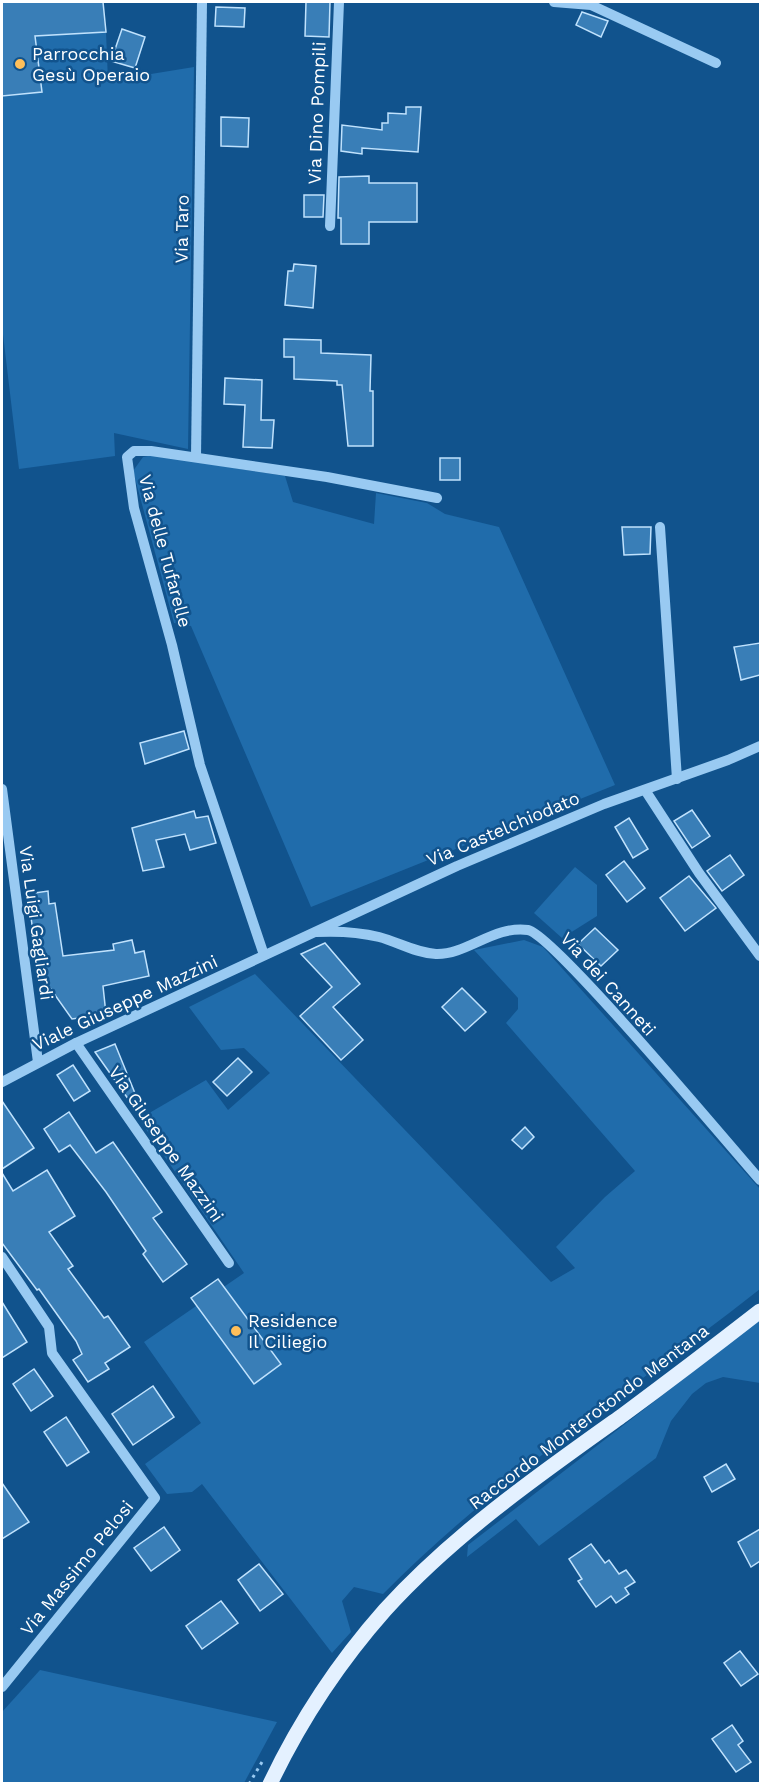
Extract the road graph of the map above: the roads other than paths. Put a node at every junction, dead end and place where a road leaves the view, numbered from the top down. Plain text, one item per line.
1 (202, 2) edge
2 (339, 2) edge
3 (554, 2) edge
4 (716, 63) dead end
5 (330, 226) dead end
6 (196, 457) junction
7 (436, 498) dead end
8 (660, 527) dead end
9 (760, 746) edge
10 (677, 778) junction
11 (2, 789) edge
12 (645, 790) junction
13 (310, 933) junction
14 (264, 955) junction
15 (760, 956) edge
16 (76, 1043) junction
17 (38, 1062) junction
18 (2, 1082) edge
19 (760, 1180) edge
20 (2, 1257) edge
21 (229, 1263) dead end
22 (760, 1311) edge
23 (2, 1687) edge
24 (270, 1784) edge

1 - 6 street, Via Taro
2 - 5 street, Via Dino Pompili
3 - 4 street
6 - 7 street, Via delle Tufarelle
6 - 14 street, Via delle Tufarelle
8 - 10 street
9 - 10 street, Via Castelchiodato
10 - 12 street, Via Castelchiodato
11 - 17 street, Via Luigi Gagliardi
12 - 13 street, Via Castelchiodato
12 - 15 street
13 - 14 street, Via Castelchiodato
13 - 19 street, Via dei Canneti
14 - 16 street, Viale Giuseppe Mazzini
16 - 17 street, Viale Giuseppe Mazzini
16 - 21 street, Via Giuseppe Mazzini
17 - 18 street, Viale Giuseppe Mazzini
20 - 23 street, Via Massimo Pelosi
22 - 24 main road, Raccordo Monterotondo Mentana

